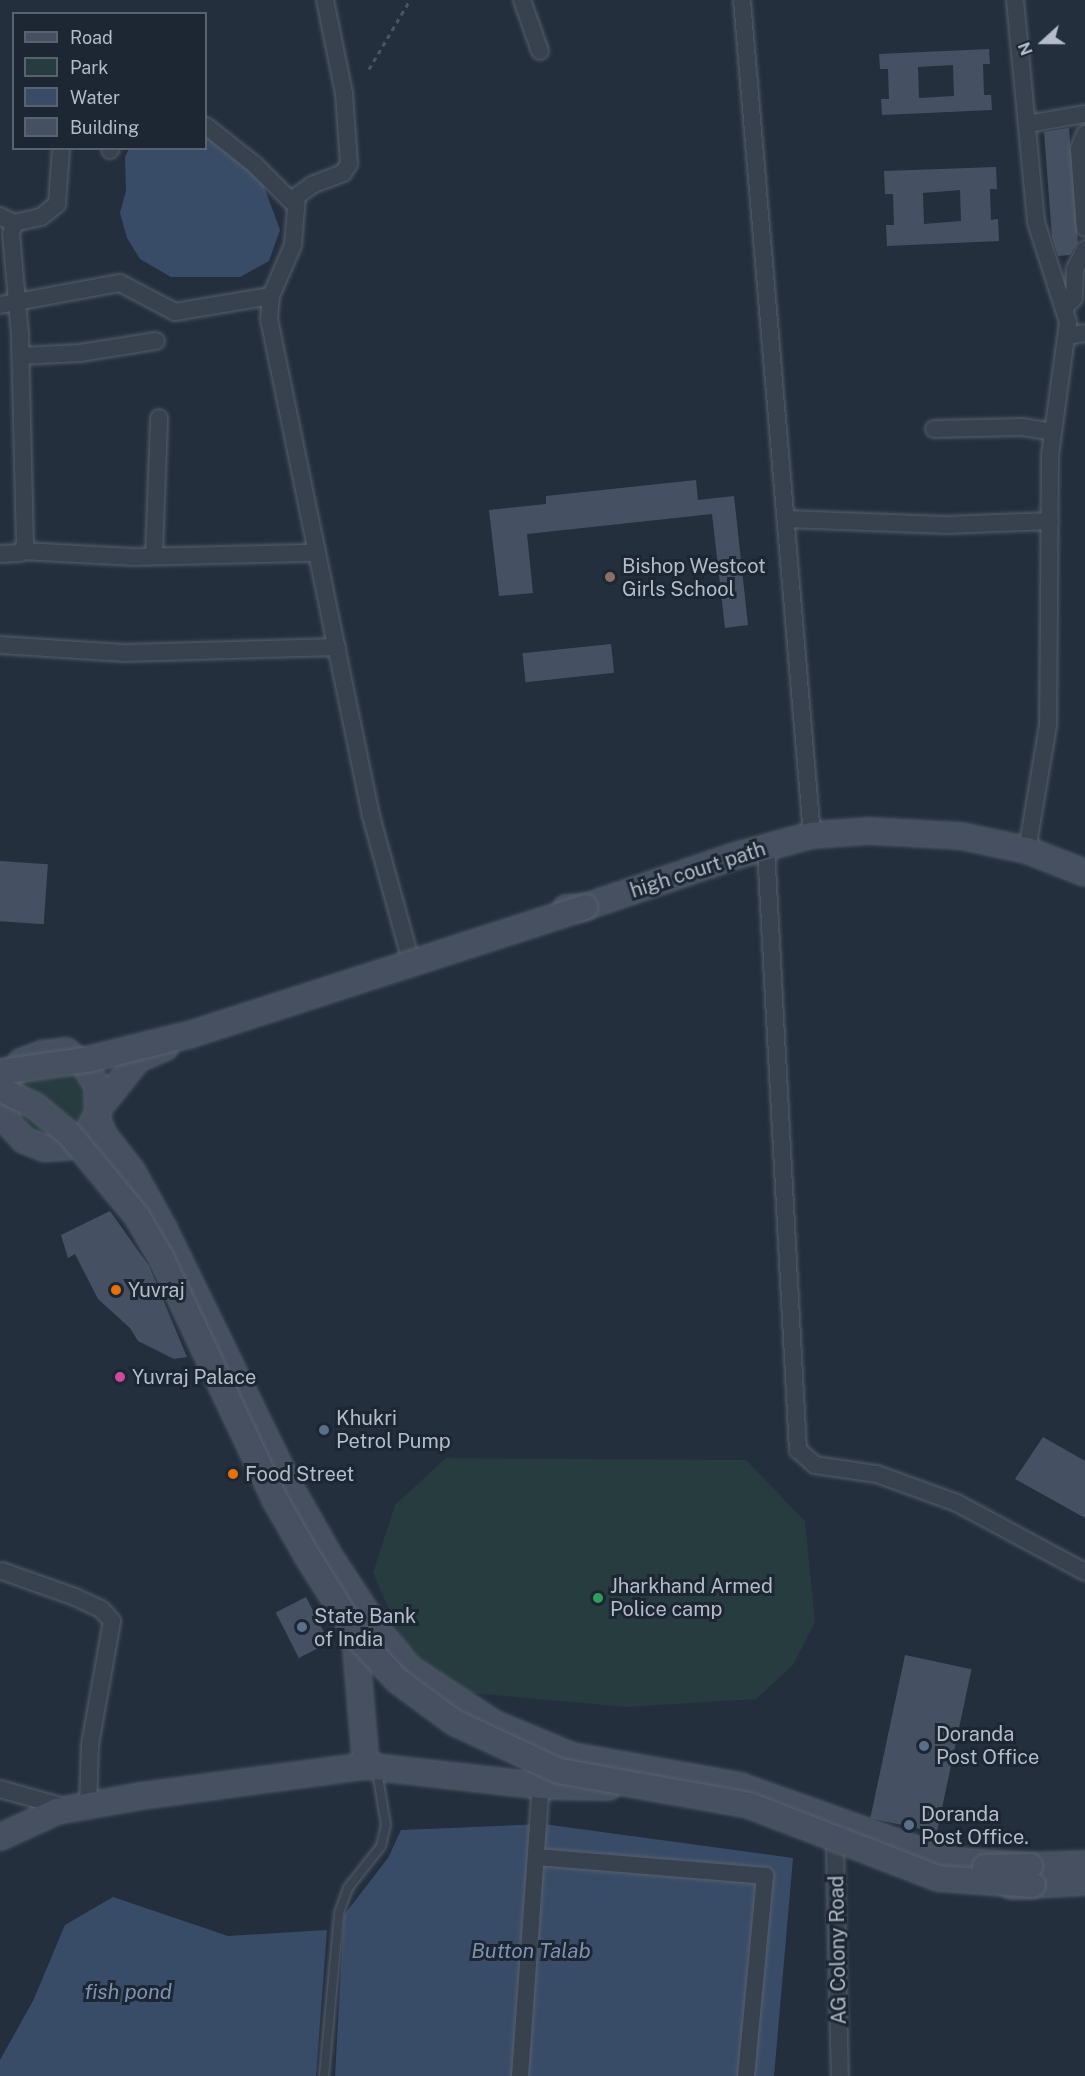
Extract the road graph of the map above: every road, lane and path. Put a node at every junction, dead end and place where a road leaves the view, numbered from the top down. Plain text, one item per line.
1 (326, 0) edge
2 (410, 0) edge
3 (522, 0) edge
4 (742, 0) edge
5 (1015, 0) edge
6 (540, 51) dead end
7 (369, 69) dead end
8 (1085, 114) edge
9 (1028, 124) junction
10 (207, 127) edge
11 (1085, 134) edge
12 (61, 150) edge
13 (1083, 173) edge
14 (294, 204) junction
15 (7, 219) edge
16 (1085, 228) edge
17 (1085, 251) edge
18 (272, 296) junction
19 (0, 305) edge
20 (18, 305) junction
21 (1065, 307) junction
22 (1085, 333) edge
23 (1067, 336) junction
24 (156, 341) dead end
25 (21, 356) junction
26 (159, 418) dead end
27 (934, 429) dead end
28 (1052, 432) junction
29 (787, 519) junction
30 (1050, 521) junction
31 (22, 551) junction
32 (317, 553) junction
33 (0, 554) edge
34 (154, 556) junction
35 (0, 645) edge
36 (337, 647) junction
37 (812, 835) junction
38 (766, 848) junction
39 (1028, 850) junction
40 (1085, 873) edge
41 (585, 907) junction
42 (409, 954) junction
43 (66, 1051) junction
44 (42, 1053) junction
45 (0, 1064) edge
46 (0, 1073) edge
47 (1, 1098) edge
48 (98, 1113) junction
49 (66, 1147) junction
50 (2, 1571) dead end
51 (1085, 1572) edge
52 (356, 1647) junction
53 (371, 1767) junction
54 (541, 1786) junction
55 (621, 1787) junction
56 (0, 1789) edge
57 (79, 1807) junction
58 (838, 1835) junction
59 (0, 1837) edge
60 (536, 1857) junction
61 (1085, 1864) edge
62 (1032, 1876) junction
63 (1085, 1882) edge
64 (324, 2076) edge
65 (520, 2076) edge
66 (747, 2076) edge
67 (840, 2076) edge

1 - 14 street
2 - 7 path
3 - 6 street
4 - 29 street
5 - 9 street
8 - 9 street
9 - 21 street
10 - 14 street
11 - 13 street
12 - 15 street
13 - 16 street
14 - 18 street
15 - 20 street
17 - 21 street
18 - 20 street
18 - 32 street
19 - 20 street
20 - 25 street
21 - 23 street
22 - 23 street
23 - 28 street
24 - 25 street
25 - 31 street
26 - 34 street
27 - 28 street
28 - 30 street
29 - 30 street
29 - 37 street
30 - 39 street
31 - 33 street
31 - 34 street
32 - 34 street
32 - 36 street
35 - 36 street
36 - 42 street
37 - 38 main road, high court path
37 - 39 main road, high court path
38 - 41 main road, high court path
38 - 51 street
39 - 40 main road, high court path
41 - 42 main road
41 - 46 main road, bridge
41 - 48 main road
42 - 43 main road
43 - 44 main road
43 - 48 main road
44 - 45 main road
44 - 47 main road
46 - 62 main road, bridge
47 - 49 main road
47 - 62 main road, bridge
48 - 49 main road
48 - 58 main road
49 - 52 main road
50 - 57 street
52 - 53 main road
52 - 55 main road
53 - 54 main road
53 - 57 main road
53 - 64 lane
54 - 55 main road
54 - 60 street
55 - 58 main road
56 - 57 street
57 - 59 main road
58 - 62 main road
58 - 67 street, AG Colony Road
60 - 65 street
60 - 66 street
61 - 62 main road
62 - 63 main road

